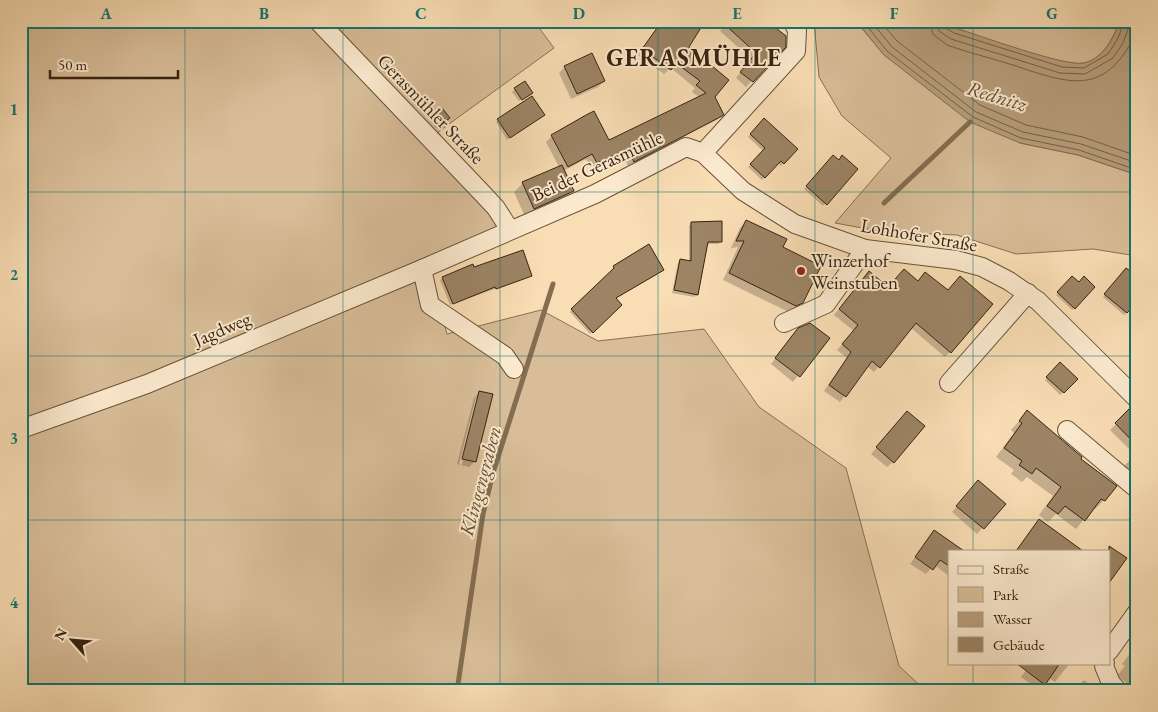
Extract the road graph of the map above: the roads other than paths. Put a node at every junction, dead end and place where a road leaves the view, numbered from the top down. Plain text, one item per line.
1 (318, 21) edge
2 (792, 21) edge
3 (703, 153) junction
4 (510, 230) junction
5 (865, 249) junction
6 (429, 265) junction
7 (1028, 293) junction
8 (784, 323) dead end
9 (514, 368) dead end
10 (949, 383) dead end
11 (1137, 399) edge
12 (21, 429) edge
13 (1067, 430) dead end
14 (1137, 489) edge
15 (1137, 612) edge
16 (1110, 650) edge
17 (1105, 664) edge
18 (1118, 691) edge

1 - 4 street, Gerasmühler Straße
2 - 3 street
3 - 4 street, Bei der Gerasmühle
3 - 5 street, Lohhofer Straße
4 - 6 street, Bei der Gerasmühle
5 - 7 street, Lohhofer Straße
5 - 8 street
6 - 9 street
6 - 12 street, Jagdweg
7 - 10 street
7 - 11 street, Lohhofer Straße
13 - 14 street
15 - 16 street
17 - 18 street

